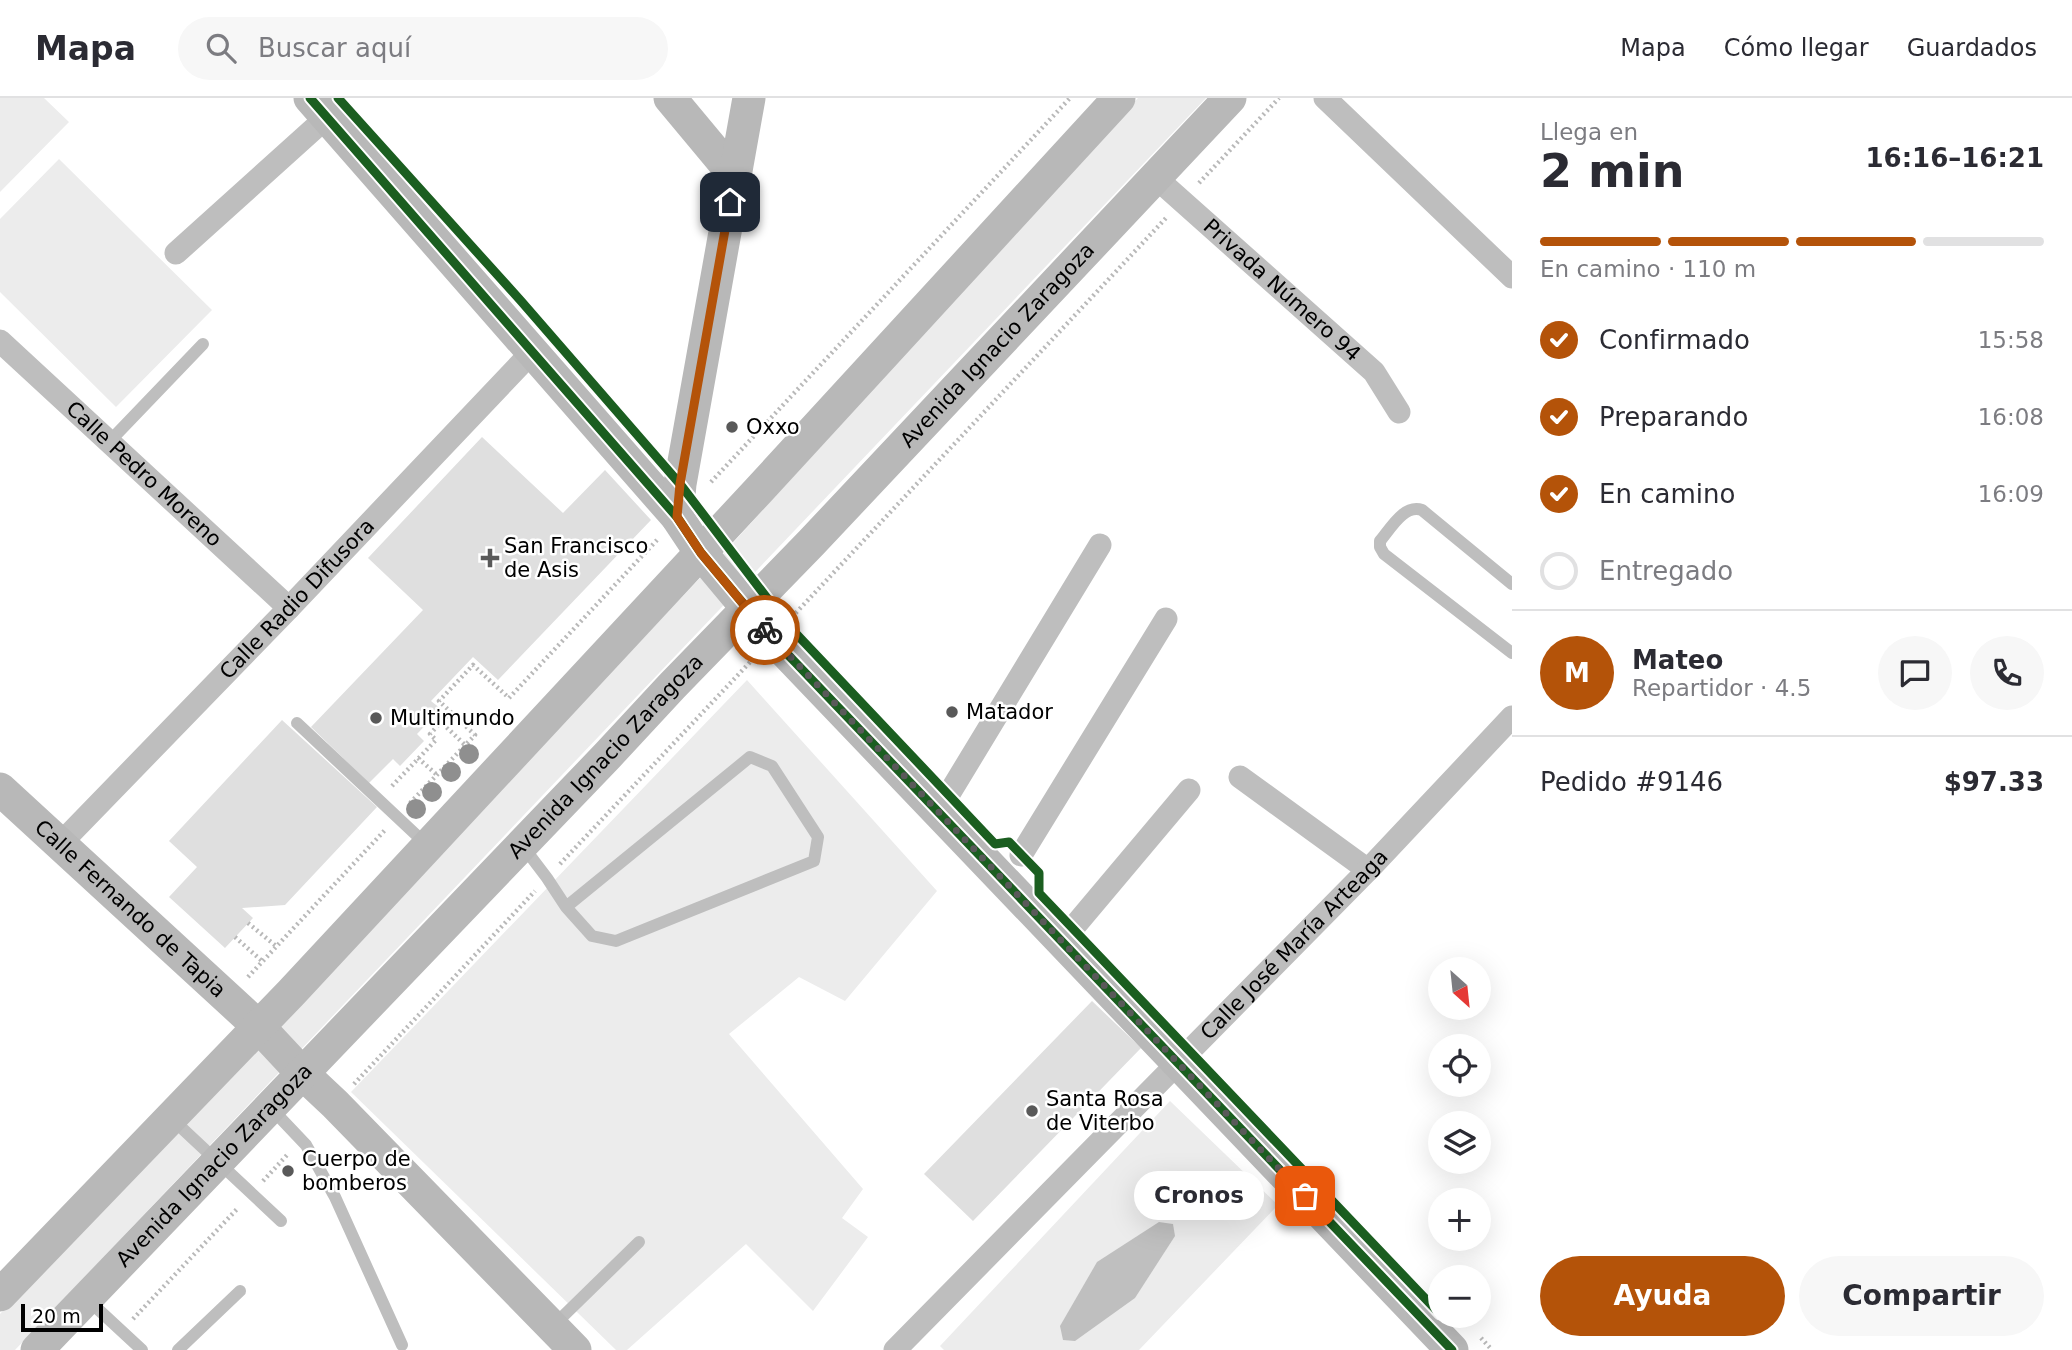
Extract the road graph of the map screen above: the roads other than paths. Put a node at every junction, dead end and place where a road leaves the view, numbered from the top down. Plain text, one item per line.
1 (670, 98) edge
2 (749, 98) edge
3 (1119, 98) edge
4 (1230, 98) edge
5 (1325, 98) edge
6 (319, 108) edge
7 (735, 176) junction
8 (1155, 177) junction
9 (176, 253) dead end
10 (1512, 277) edge
11 (0, 341) edge
12 (203, 344) dead end
13 (532, 352) junction
14 (1399, 412) dead end
15 (109, 442) junction
16 (683, 501) junction
17 (1100, 545) dead end
18 (701, 553) junction
19 (1512, 584) edge
20 (756, 601) junction
21 (289, 608) junction
22 (1166, 619) dead end
23 (1512, 653) edge
24 (1512, 717) edge
25 (297, 723) dead end
26 (1240, 777) dead end
27 (0, 789) edge
28 (1189, 790) dead end
29 (938, 812) junction
30 (60, 844) junction
31 (521, 845) junction
32 (428, 846) junction
33 (1021, 855) dead end
34 (1368, 870) junction
35 (566, 907) junction
36 (1062, 941) junction
37 (260, 1027) junction
38 (1177, 1062) junction
39 (302, 1073) junction
40 (269, 1107) junction
41 (171, 1118) junction
42 (218, 1161) junction
43 (281, 1221) dead end
44 (639, 1242) dead end
45 (240, 1291) dead end
46 (0, 1295) edge
47 (87, 1299) junction
48 (553, 1326) junction
49 (402, 1345) dead end
50 (900, 1348) edge
51 (37, 1350) edge
52 (142, 1350) edge
53 (178, 1350) edge
54 (575, 1350) edge
55 (1452, 1350) edge

1 - 7 main road
2 - 7 main road
3 - 18 main road
4 - 8 main road, Avenida Ignacio Zaragoza
5 - 10 street
6 - 9 street
6 - 13 main road
7 - 16 main road
8 - 14 street, Privada Número 94
8 - 20 main road, Avenida Ignacio Zaragoza
11 - 15 street, Calle Pedro Moreno
12 - 15 lane
13 - 16 main road
13 - 21 street, Calle Radio Difusora
15 - 21 street, Calle Pedro Moreno
16 - 18 main road
17 - 29 street
18 - 20 main road
18 - 32 main road
19 - 23 lane
20 - 29 main road
20 - 31 main road, Avenida Ignacio Zaragoza
21 - 30 street, Calle Radio Difusora
22 - 33 street
24 - 34 street, Calle José María Arteaga
25 - 32 lane
26 - 34 street
27 - 30 main road, Calle Fernando de Tapia
28 - 36 street
29 - 36 main road
30 - 37 main road, Calle Fernando de Tapia
31 - 35 lane
31 - 39 main road, Avenida Ignacio Zaragoza
32 - 37 main road
34 - 38 street, Calle José María Arteaga
35 - 35 lane
36 - 38 main road
37 - 39 main road, Calle Fernando de Tapia
37 - 41 main road
38 - 50 street, Calle José María Arteaga
38 - 55 main road
39 - 40 main road, Avenida Ignacio Zaragoza
39 - 48 main road, Calle Fernando de Tapia
40 - 42 main road, Avenida Ignacio Zaragoza
40 - 49 lane
41 - 42 lane
41 - 46 main road
42 - 43 lane
42 - 47 main road, Avenida Ignacio Zaragoza
44 - 48 lane
45 - 53 lane
47 - 51 main road, Avenida Ignacio Zaragoza
47 - 52 lane
48 - 54 main road, Calle Fernando de Tapia

